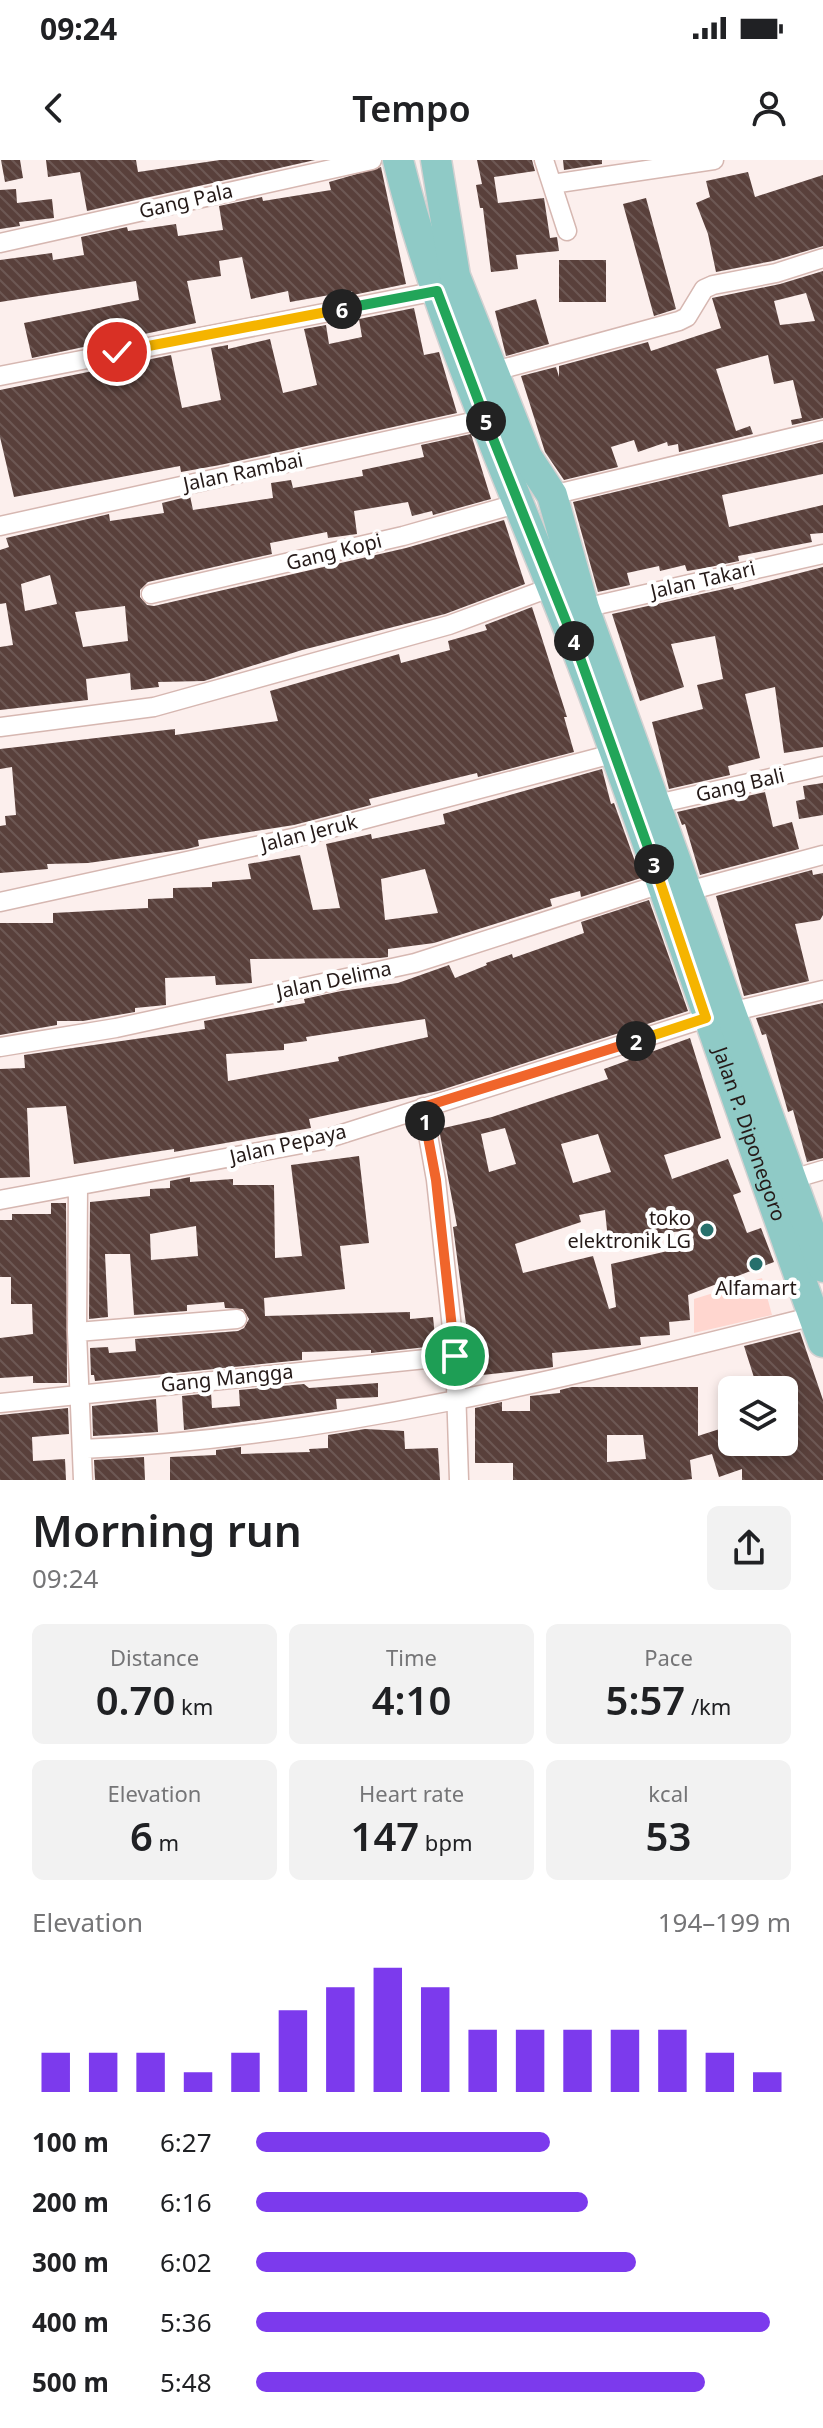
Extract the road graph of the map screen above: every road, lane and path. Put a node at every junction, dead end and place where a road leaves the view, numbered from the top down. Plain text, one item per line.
1 (372, 160) edge
2 (398, 160) edge
3 (436, 160) edge
4 (544, 160) edge
5 (714, 160) edge
6 (552, 184) junction
7 (567, 231) dead end
8 (0, 243) edge
9 (823, 258) edge
10 (437, 291) junction
11 (495, 371) junction
12 (0, 376) edge
13 (485, 419) junction
14 (823, 430) edge
15 (552, 495) junction
16 (516, 504) junction
17 (0, 526) edge
18 (823, 554) edge
19 (552, 587) junction
20 (151, 594) dead end
21 (584, 608) junction
22 (0, 727) edge
23 (616, 753) junction
24 (823, 766) edge
25 (657, 804) junction
26 (823, 855) edge
27 (675, 888) junction
28 (0, 902) edge
29 (823, 990) edge
30 (718, 1015) junction
31 (0, 1047) edge
32 (423, 1107) junction
33 (823, 1170) edge
34 (789, 1180) junction
35 (78, 1186) junction
36 (0, 1200) edge
37 (822, 1259) edge
38 (237, 1319) dead end
39 (818, 1329) edge
40 (77, 1332) junction
41 (455, 1356) junction
42 (80, 1393) junction
43 (458, 1399) junction
44 (0, 1403) edge
45 (82, 1449) junction
46 (83, 1480) edge
47 (459, 1480) edge

1 - 8 street, Gang Pala
2 - 10 main road
3 - 11 main road
4 - 6 street
5 - 6 street
6 - 7 street
9 - 11 street
10 - 12 street
10 - 13 main road
11 - 15 main road
13 - 16 main road
13 - 17 street, Jalan Rambai
14 - 15 street
15 - 21 main road
16 - 19 main road
16 - 20 street, Gang Kopi
18 - 21 street, Jalan Takari
19 - 22 street
19 - 23 main road
21 - 25 main road
23 - 27 main road
23 - 28 street, Jalan Jeruk
24 - 25 street, Gang Bali
25 - 27 main road
26 - 27 street, Jalan Delima
27 - 30 main road
27 - 31 street, Jalan Delima
29 - 30 street, Jalan Pepaya
30 - 32 street, Jalan Pepaya
30 - 34 main road
30 - 39 main road, Jalan P. Diponegoro
32 - 35 street, Jalan Pepaya
32 - 41 street
33 - 34 street
34 - 37 main road
35 - 36 street, Jalan Pepaya
35 - 40 street
38 - 40 street
39 - 43 street
40 - 42 street
41 - 42 street, Gang Mangga
41 - 43 street
42 - 44 street, Gang Mangga
42 - 45 street
43 - 45 street
43 - 47 street
45 - 46 street

